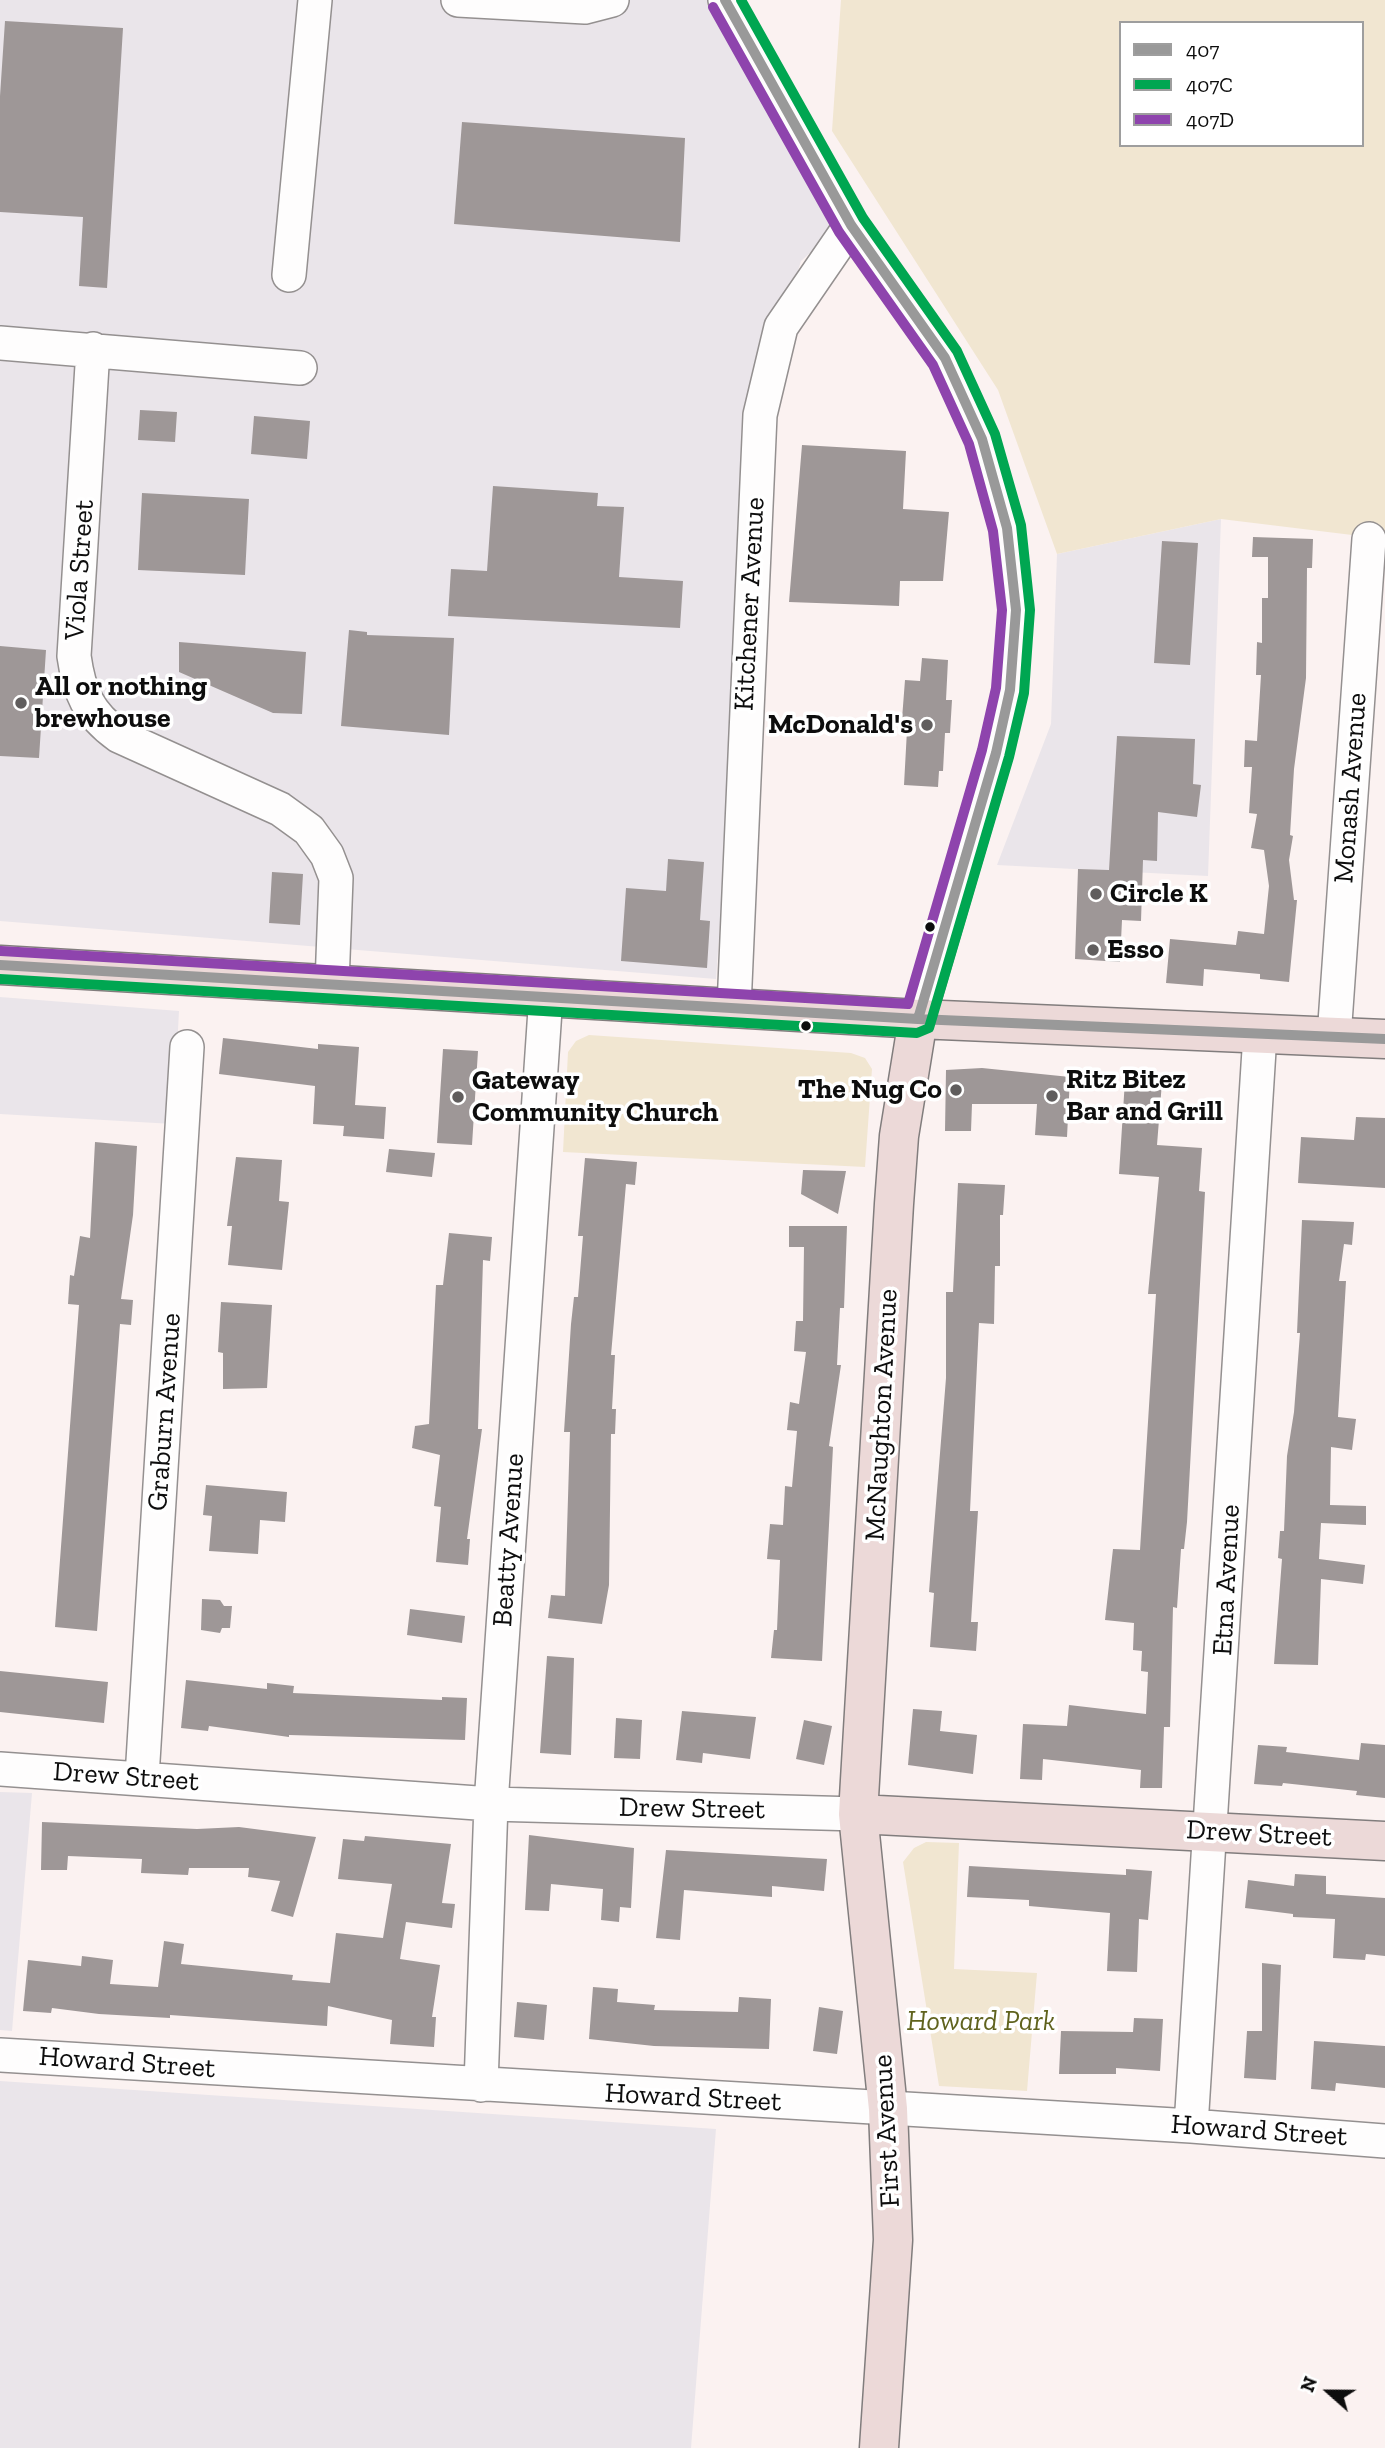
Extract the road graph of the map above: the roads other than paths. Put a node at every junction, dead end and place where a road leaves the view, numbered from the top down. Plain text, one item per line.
1 (315, 0) edge
2 (458, 0) edge
3 (612, 0) edge
4 (725, 0) edge
5 (851, 225) junction
6 (289, 275) dead end
7 (0, 343) edge
8 (93, 349) junction
9 (300, 368) dead end
10 (1369, 539) dead end
11 (0, 965) edge
12 (331, 984) junction
13 (545, 995) junction
14 (734, 1007) junction
15 (918, 1019) junction
16 (1260, 1034) junction
17 (1334, 1037) junction
18 (1385, 1039) edge
19 (187, 1047) dead end
20 (0, 1769) edge
21 (142, 1777) junction
22 (491, 1804) junction
23 (859, 1814) junction
24 (1212, 1830) junction
25 (1385, 1841) edge
26 (0, 2055) edge
27 (481, 2085) junction
28 (888, 2109) junction
29 (1191, 2126) junction
30 (1385, 2141) edge
31 (879, 2448) edge

1 - 6 street
2 - 3 street
4 - 5 street
5 - 14 street, Kitchener Avenue
5 - 15 street
7 - 8 street
8 - 9 street
8 - 12 street, Viola Street
10 - 17 street, Monash Avenue
11 - 12 main road
12 - 13 main road
13 - 14 main road
13 - 22 street, Beatty Avenue
14 - 15 main road
15 - 16 main road
15 - 23 main road, McNaughton Avenue
16 - 17 main road
16 - 24 street, Etna Avenue
17 - 18 main road
19 - 21 street, Graburn Avenue
20 - 21 street, Drew Street
21 - 22 street, Drew Street
22 - 23 street, Drew Street
22 - 27 street, Beatty Avenue
23 - 24 main road, Drew Street
23 - 28 main road, First Avenue
24 - 25 main road, Drew Street
24 - 29 street, Etna Avenue
26 - 27 street, Howard Street
27 - 28 street, Howard Street
28 - 29 street, Howard Street
28 - 31 main road, First Avenue
29 - 30 street, Howard Street

